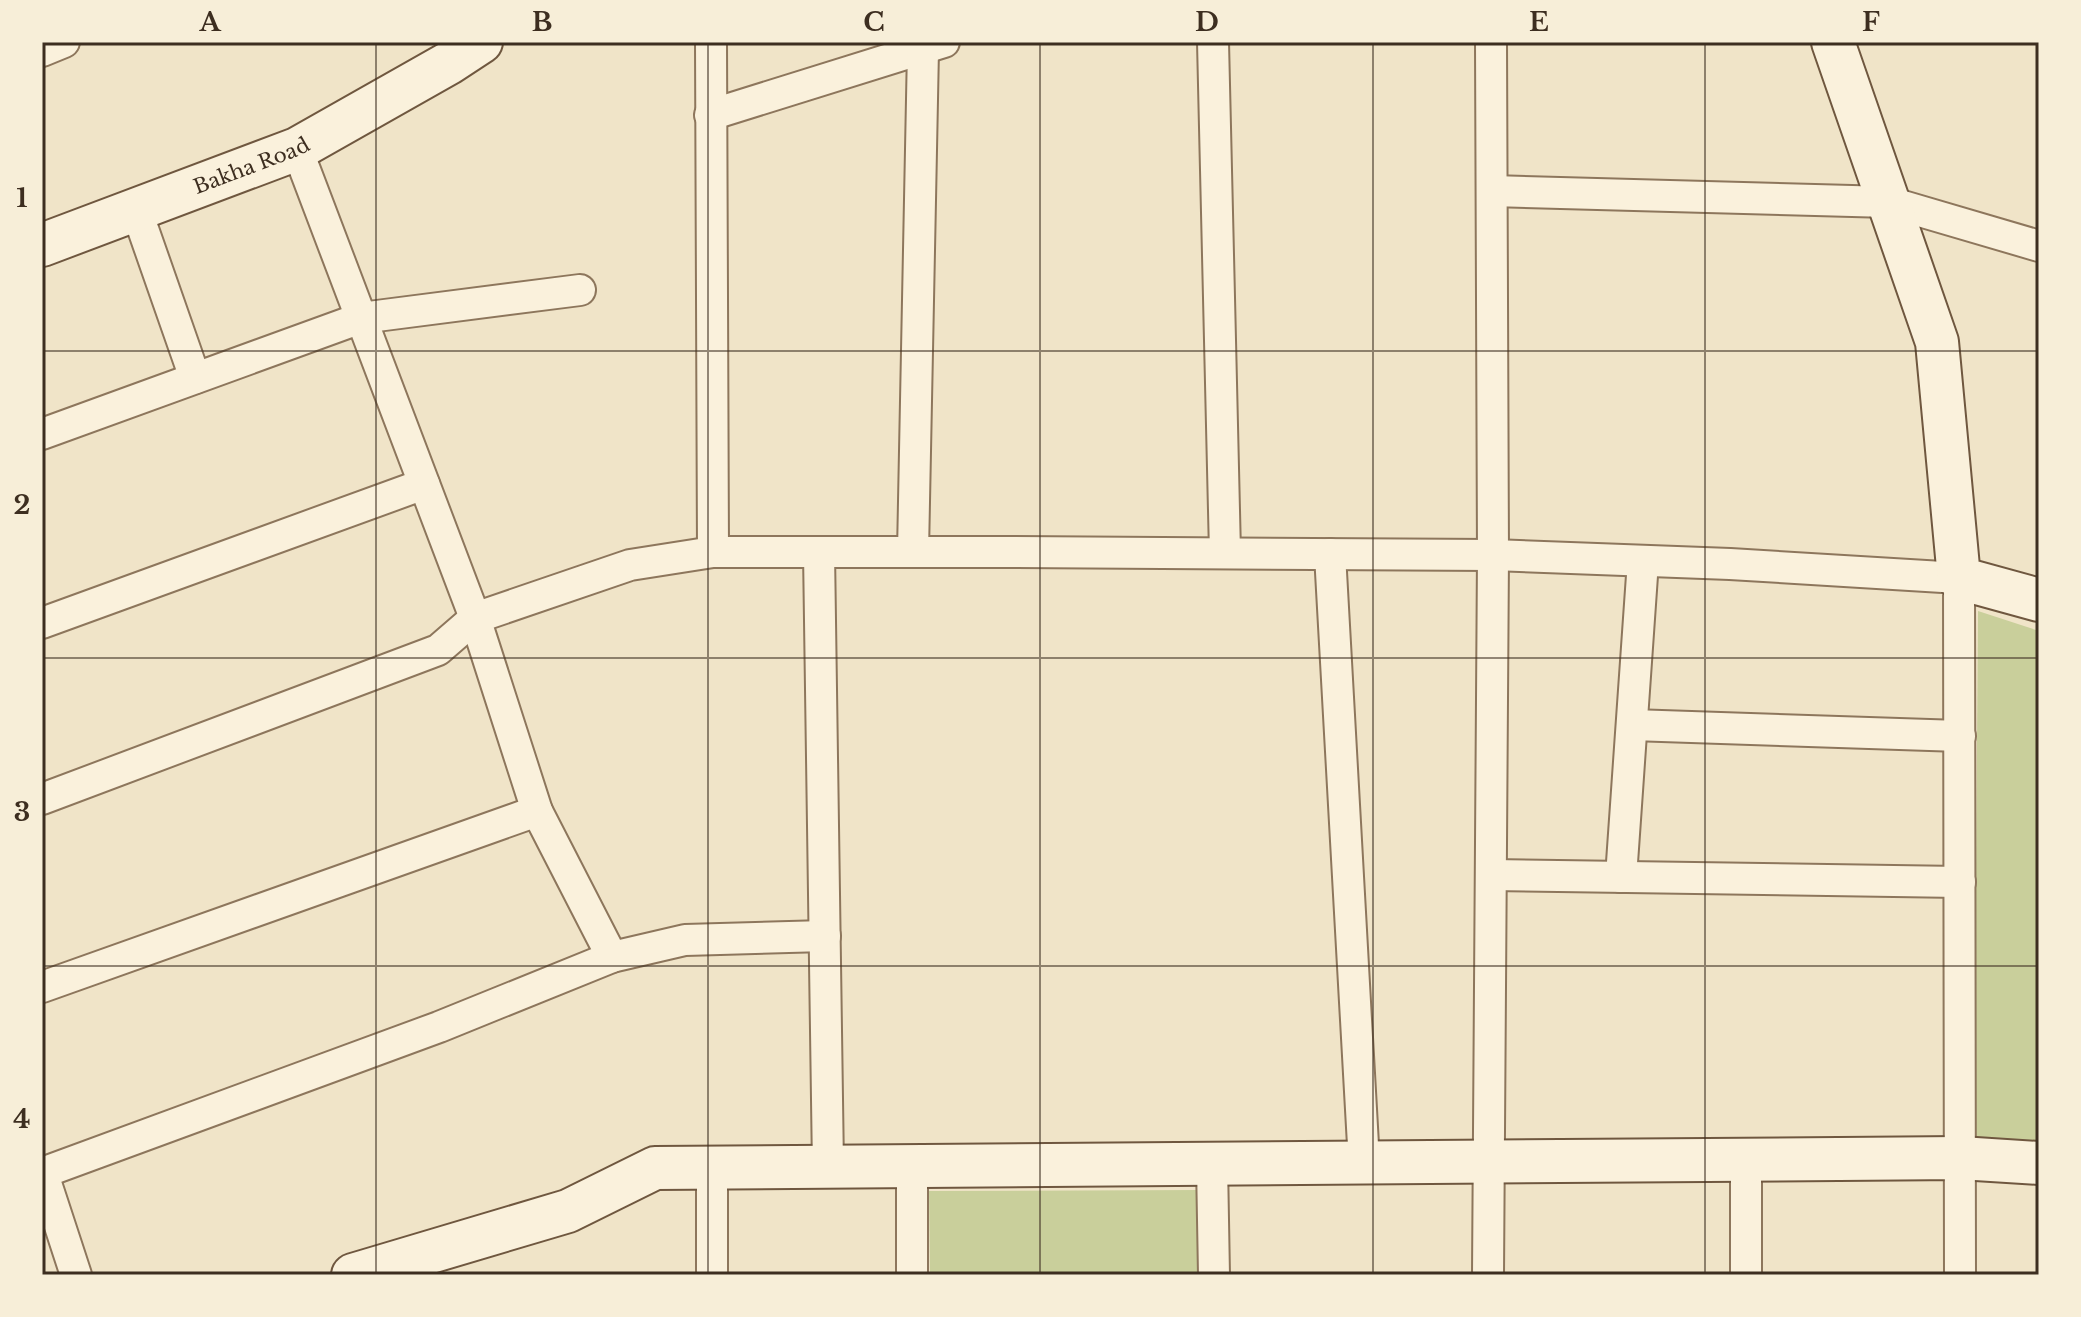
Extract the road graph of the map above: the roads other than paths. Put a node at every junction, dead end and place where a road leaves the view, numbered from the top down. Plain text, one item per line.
1 (711, 42) edge
2 (1213, 42) edge
3 (1491, 42) edge
4 (1833, 42) edge
5 (933, 45) edge
6 (457, 49) edge
7 (710, 115) junction
8 (297, 149) junction
9 (1492, 191) junction
10 (1889, 202) junction
11 (136, 209) junction
12 (42, 245) edge
13 (2039, 246) edge
14 (580, 290) dead end
15 (361, 318) junction
16 (195, 378) junction
17 (42, 434) edge
18 (424, 484) junction
19 (713, 552) junction
20 (819, 552) junction
21 (913, 552) junction
22 (1225, 553) junction
23 (1330, 554) junction
24 (1493, 555) junction
25 (1643, 561) junction
26 (1959, 578) junction
27 (2039, 600) edge
28 (475, 618) junction
29 (42, 623) edge
30 (1632, 725) junction
31 (1960, 736) junction
32 (42, 799) edge
33 (537, 811) junction
34 (1491, 875) junction
35 (1621, 877) junction
36 (1960, 882) junction
37 (825, 936) junction
38 (612, 957) junction
39 (42, 987) edge
40 (1960, 1158) junction
41 (1746, 1160) junction
42 (1489, 1162) junction
43 (1364, 1163) junction
44 (2039, 1163) edge
45 (1212, 1164) junction
46 (912, 1166) junction
47 (828, 1167) junction
48 (712, 1168) junction
49 (42, 1172) edge
50 (76, 1275) edge
51 (353, 1275) edge
52 (712, 1275) edge
53 (912, 1275) edge
54 (1214, 1275) edge
55 (1488, 1275) edge
56 (1746, 1275) edge
57 (1960, 1275) edge

1 - 7 street
2 - 22 street
3 - 9 street
4 - 10 street
5 - 7 street
5 - 21 street
6 - 8 street, Bakha Road
7 - 19 street
8 - 11 street, Bakha Road
8 - 15 street
9 - 10 street
9 - 24 street
10 - 13 street
10 - 26 street
11 - 12 street, Bakha Road
11 - 16 street
14 - 15 street
15 - 16 street
15 - 18 street
16 - 17 street
18 - 28 street
18 - 29 street
19 - 20 street
19 - 28 street
20 - 21 street
20 - 37 street
21 - 22 street
22 - 23 street
23 - 24 street
23 - 43 street
24 - 25 street
24 - 34 street
25 - 26 street
25 - 30 street
26 - 27 street
26 - 31 street
28 - 32 street
28 - 33 street
30 - 31 street
30 - 35 street
31 - 36 street
33 - 38 street
33 - 39 street
34 - 35 street
34 - 42 street
35 - 36 street
36 - 40 street
37 - 38 street
37 - 47 street
38 - 49 street
40 - 41 street
40 - 44 street
40 - 57 street
41 - 42 street
41 - 56 street
42 - 43 street
42 - 55 street
43 - 45 street
45 - 46 street
45 - 54 street
46 - 47 street
46 - 53 street
47 - 48 street
48 - 51 street
48 - 52 street
49 - 50 street

